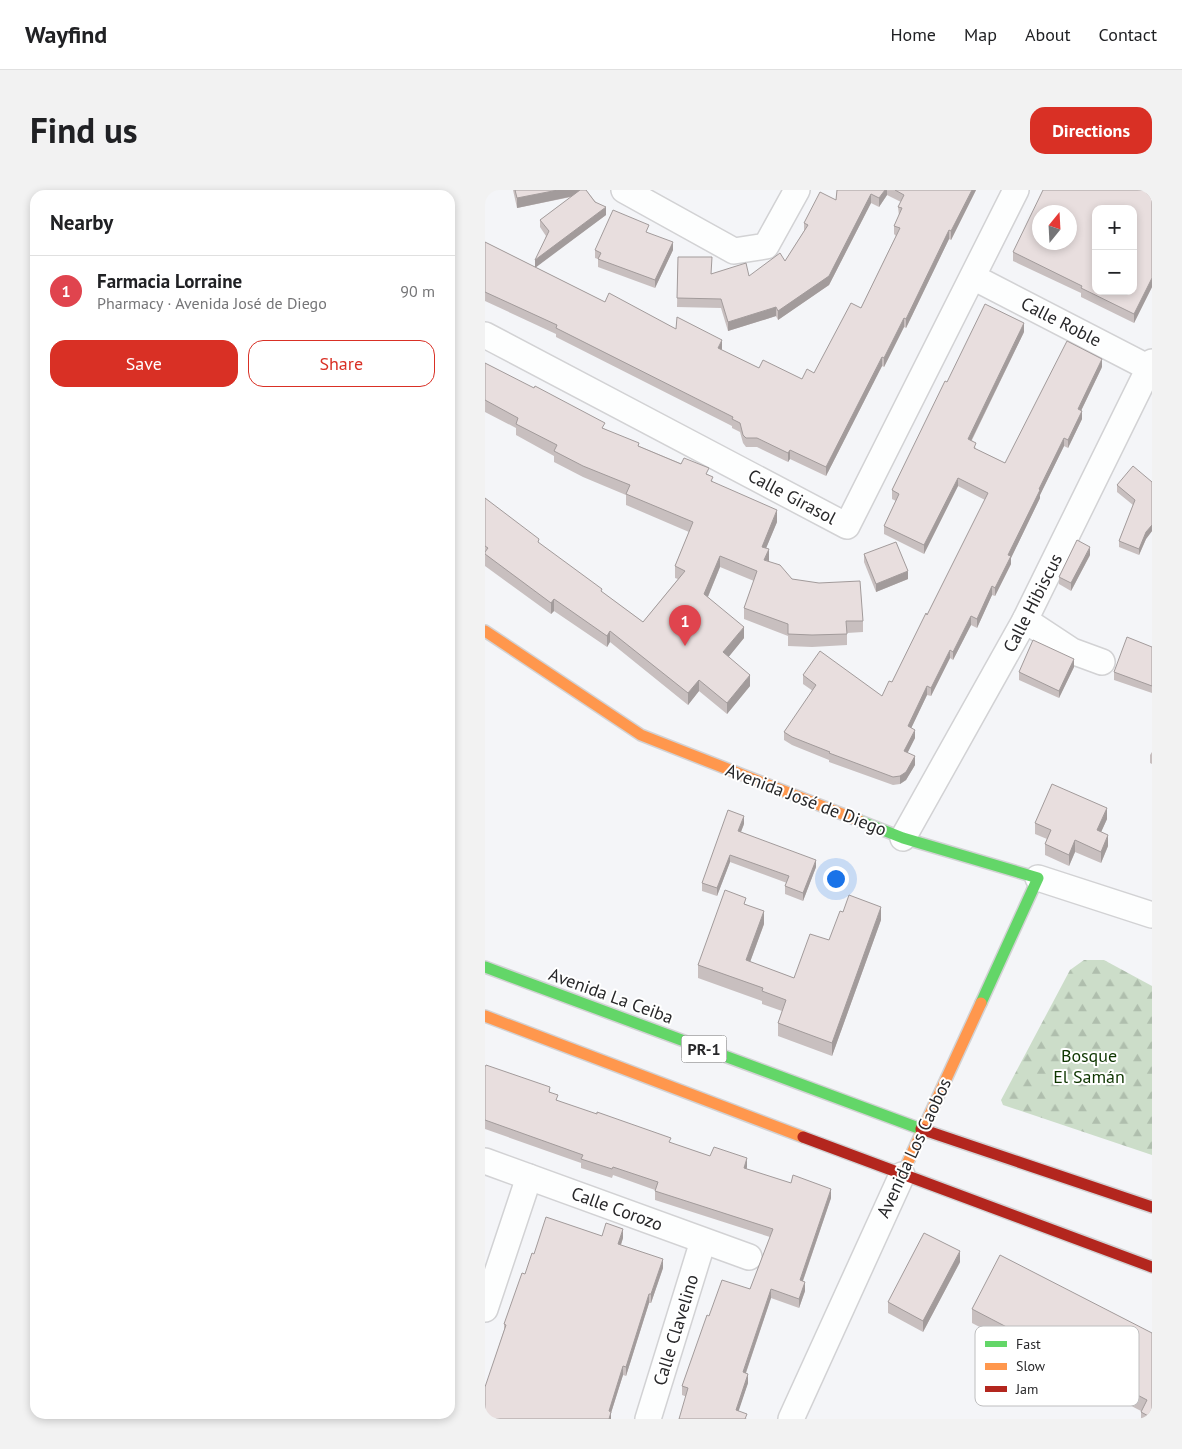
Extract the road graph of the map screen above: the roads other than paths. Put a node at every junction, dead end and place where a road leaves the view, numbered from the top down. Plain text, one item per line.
1 (624, 190) edge
2 (797, 190) edge
3 (1016, 190) edge
4 (973, 277) junction
5 (485, 335) edge
6 (1151, 365) edge
7 (1025, 620) junction
8 (485, 631) edge
9 (1102, 662) dead end
10 (903, 838) junction
11 (1038, 878) junction
12 (1152, 915) edge
13 (485, 967) edge
14 (485, 1016) edge
15 (923, 1130) junction
16 (485, 1161) edge
17 (902, 1175) junction
18 (529, 1177) junction
19 (1152, 1207) edge
20 (703, 1241) junction
21 (1096, 1247) junction
22 (749, 1257) dead end
23 (1152, 1267) edge
24 (1128, 1271) dead end
25 (485, 1309) edge
26 (648, 1419) edge
27 (791, 1419) edge

1 - 2 street
3 - 4 street, Calle Girasol
4 - 5 street, Calle Girasol
4 - 6 street, Calle Roble
6 - 7 street, Calle Hibiscus
7 - 9 street
7 - 10 street, Calle Hibiscus
8 - 10 main road, Avenida José de Diego
10 - 11 main road, Avenida José de Diego
11 - 12 street, Avenida José de Diego
11 - 15 main road, Avenida Los Caobos
13 - 15 main road, Avenida La Ceiba / PR-1
14 - 17 main road
15 - 17 main road, Avenida Los Caobos
15 - 19 main road, PR-1
16 - 18 street, Calle Corozo
17 - 21 main road
17 - 27 street, Avenida Los Caobos
18 - 20 street, Calle Corozo
18 - 25 street
20 - 22 street, Calle Corozo
20 - 26 street, Calle Clavelino
21 - 23 main road
21 - 24 main road

